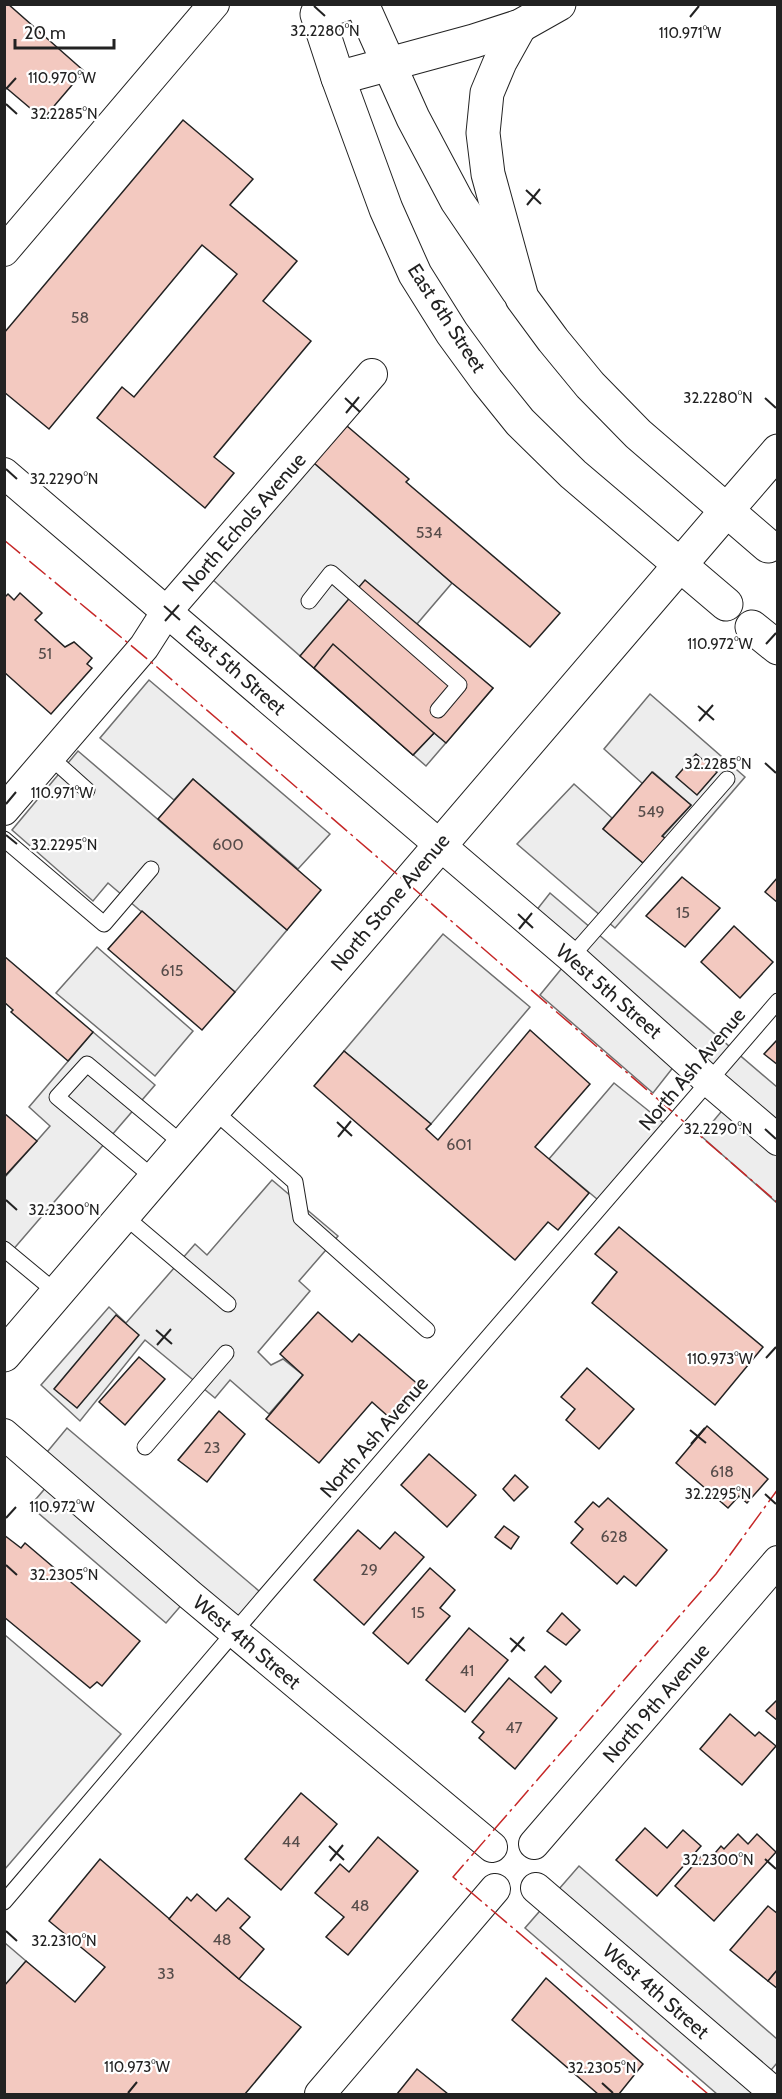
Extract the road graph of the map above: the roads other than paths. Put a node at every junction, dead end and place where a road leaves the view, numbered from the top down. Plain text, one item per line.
1 (214, 4) edge
2 (362, 4) edge
3 (559, 4) edge
4 (326, 8) edge
5 (520, 26) junction
6 (388, 64) junction
7 (338, 78) junction
8 (4, 251) edge
9 (522, 298) junction
10 (372, 374) dead end
11 (777, 451) edge
12 (4, 473) edge
13 (727, 510) junction
14 (768, 546) dead end
15 (680, 565) junction
16 (309, 601) dead end
17 (726, 604) dead end
18 (167, 611) junction
19 (752, 627) dead end
20 (777, 648) edge
21 (438, 710) dead end
22 (50, 757) junction
23 (727, 778) dead end
24 (87, 790) dead end
25 (4, 810) edge
26 (4, 839) edge
27 (439, 844) junction
28 (151, 869) dead end
29 (571, 957) junction
30 (777, 1001) edge
31 (709, 1081) junction
32 (213, 1110) junction
33 (777, 1140) edge
34 (184, 1145) junction
35 (155, 1179) junction
36 (123, 1215) junction
37 (4, 1249) edge
38 (57, 1293) junction
39 (228, 1304) dead end
40 (427, 1330) dead end
41 (226, 1353) dead end
42 (4, 1355) edge
43 (4, 1434) edge
44 (145, 1447) dead end
45 (777, 1561) edge
46 (235, 1633) junction
47 (534, 1844) junction
48 (492, 1847) junction
49 (536, 1888) junction
50 (495, 1889) junction
51 (4, 1902) edge
52 (320, 2094) edge
53 (776, 2094) edge

1 - 8 street
2 - 6 main road
3 - 5 main road
4 - 7 main road, East 6th Street
5 - 6 main road
5 - 9 main road
6 - 7 main road
6 - 9 main road
7 - 15 main road, East 6th Street
9 - 13 main road
10 - 18 street, North Echols Avenue
11 - 13 main road, North Stone Avenue
12 - 18 street, East 5th Street
13 - 14 main road
13 - 15 main road, North Stone Avenue
15 - 17 main road, East 6th Street
15 - 27 main road, North Stone Avenue
16 - 21 lane
18 - 22 street, North Echols Avenue
18 - 27 street, East 5th Street
19 - 20 main road
22 - 24 lane
22 - 25 street, North Echols Avenue
23 - 29 lane
26 - 28 lane
27 - 29 street, West 5th Street
27 - 32 main road, North Stone Avenue
29 - 31 street, West 5th Street
30 - 31 lane, North Ash Avenue
31 - 33 street, West 5th Street
31 - 46 lane, North Ash Avenue
32 - 34 main road, North Stone Avenue
32 - 40 lane
34 - 35 main road, North Stone Avenue
34 - 35 lane
35 - 36 main road, North Stone Avenue
36 - 38 main road, North Stone Avenue
36 - 39 lane
37 - 38 lane
38 - 42 main road, North Stone Avenue
41 - 44 lane
43 - 46 street, West 4th Street
45 - 47 street, North 9th Avenue
46 - 48 street, West 4th Street
46 - 51 lane, North Ash Avenue
47 - 48 street
47 - 49 street
48 - 50 street
49 - 50 street
49 - 53 street, West 4th Street
50 - 52 street

